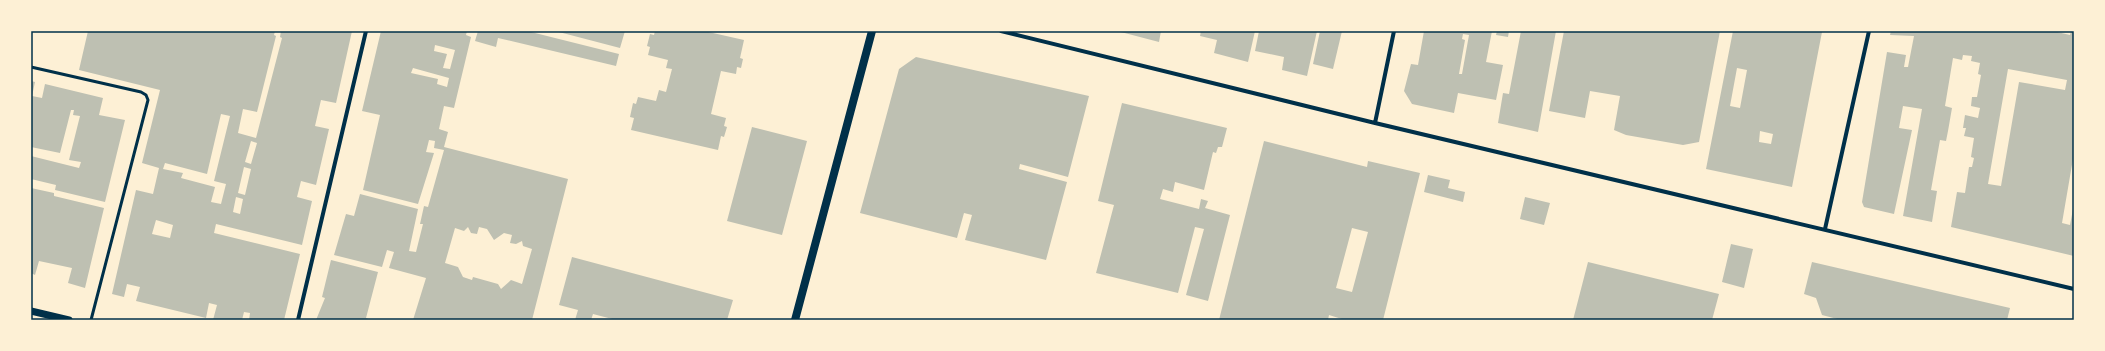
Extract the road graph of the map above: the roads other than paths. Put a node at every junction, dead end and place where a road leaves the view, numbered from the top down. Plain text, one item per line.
1 (366, 31) edge
2 (872, 31) edge
3 (1001, 31) edge
4 (1394, 31) edge
5 (1869, 31) edge
6 (31, 67) edge
7 (1375, 123) junction
8 (1825, 229) junction
9 (2074, 289) edge
10 (31, 311) edge
11 (69, 320) edge
12 (91, 320) edge
13 (298, 320) edge
14 (795, 320) edge

1 - 13 street
2 - 14 main road
3 - 7 street
4 - 7 street
5 - 8 street
6 - 12 lane
7 - 8 street
8 - 9 street
10 - 11 street

